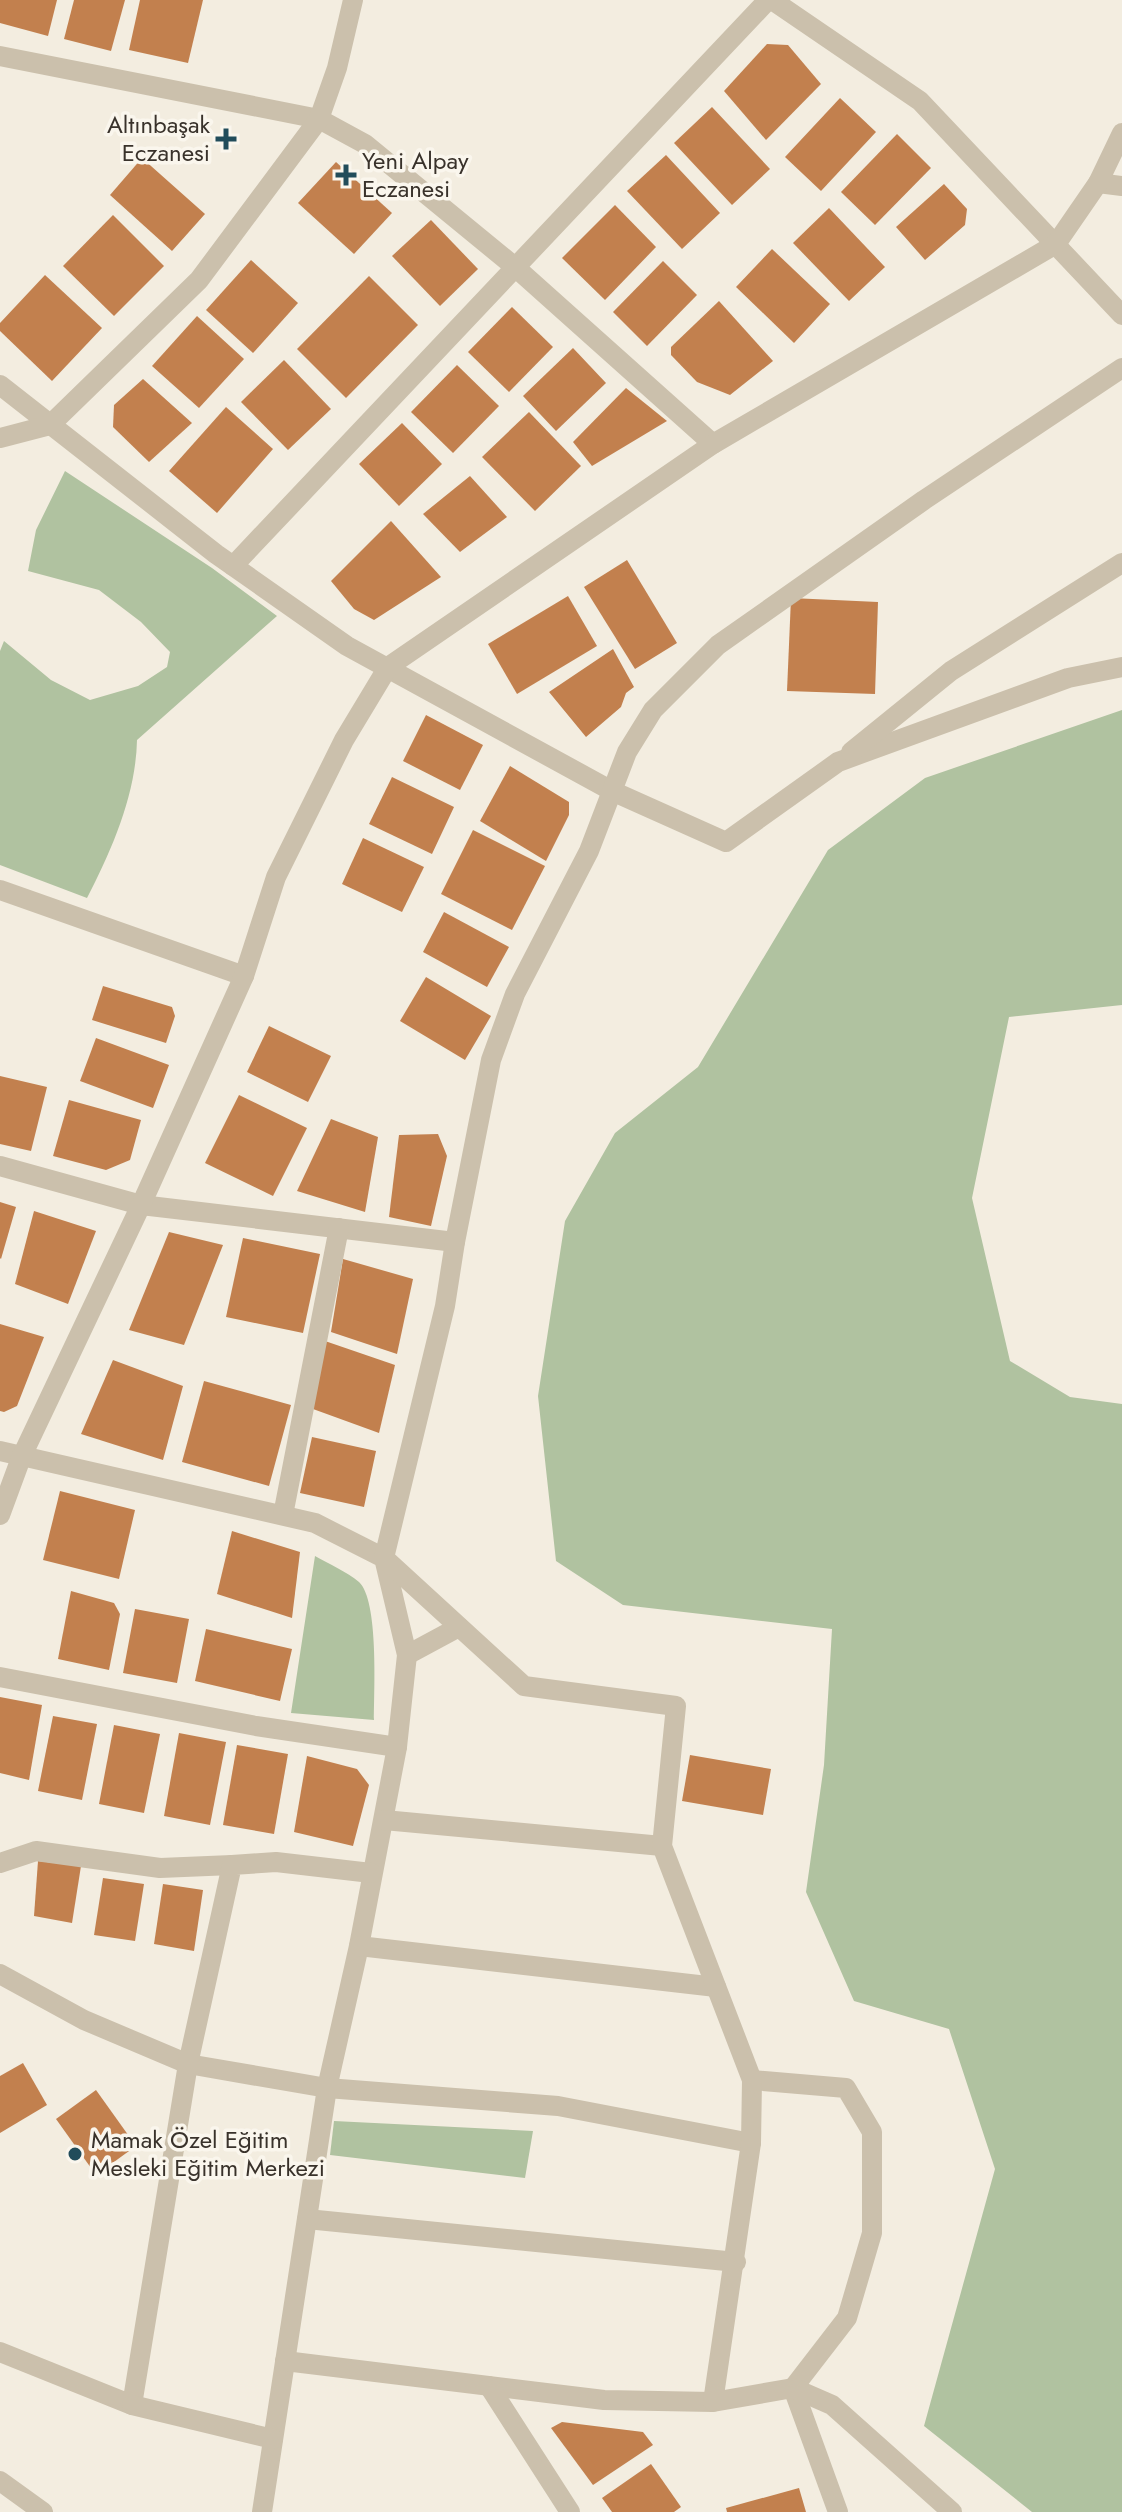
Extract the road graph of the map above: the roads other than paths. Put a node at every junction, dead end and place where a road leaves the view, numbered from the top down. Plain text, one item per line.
1 (353, 0) edge
2 (770, 0) edge
3 (0, 56) edge
4 (319, 119) junction
5 (1122, 133) edge
6 (1098, 183) junction
7 (1122, 186) edge
8 (1056, 244) junction
9 (515, 267) junction
10 (1122, 315) edge
11 (1122, 368) edge
12 (0, 385) edge
13 (50, 425) junction
14 (0, 438) edge
15 (713, 444) junction
16 (1122, 563) edge
17 (233, 566) junction
18 (388, 667) junction
19 (1122, 667) edge
20 (838, 762) junction
21 (612, 791) junction
22 (0, 890) edge
23 (244, 976) junction
24 (0, 1166) edge
25 (141, 1205) junction
26 (339, 1228) junction
27 (455, 1242) junction
28 (0, 1451) edge
29 (21, 1458) junction
30 (0, 1515) edge
31 (283, 1515) junction
32 (384, 1558) junction
33 (459, 1627) junction
34 (407, 1655) junction
35 (0, 1677) edge
36 (397, 1747) junction
37 (384, 1820) junction
38 (662, 1846) junction
39 (0, 1863) edge
40 (232, 1865) junction
41 (371, 1873) junction
42 (359, 1946) junction
43 (0, 1974) edge
44 (716, 1987) junction
45 (188, 2064) junction
46 (752, 2080) junction
47 (327, 2088) junction
48 (751, 2143) junction
49 (307, 2219) junction
50 (736, 2262) junction
51 (0, 2352) edge
52 (285, 2361) junction
53 (489, 2386) junction
54 (793, 2388) junction
55 (713, 2402) junction
56 (132, 2405) junction
57 (273, 2439) junction
58 (0, 2481) edge
59 (43, 2512) edge
60 (262, 2512) edge
61 (570, 2512) edge
62 (838, 2512) edge
63 (952, 2512) edge

1 - 4 street
2 - 8 street
2 - 9 street
3 - 4 street
4 - 9 street
4 - 13 street
5 - 6 street
6 - 7 street
6 - 8 street
8 - 10 street
8 - 15 street
9 - 15 street
9 - 17 street
11 - 21 street
12 - 13 street
13 - 14 street
13 - 17 street
15 - 18 street
16 - 20 street
17 - 18 street
18 - 21 street
18 - 23 street
19 - 20 street
20 - 21 street
21 - 27 street
22 - 23 street
23 - 25 street
24 - 25 street
25 - 26 street
25 - 29 street
26 - 27 street
26 - 31 street
27 - 32 street
28 - 29 street
29 - 30 street
29 - 31 street
31 - 32 street
32 - 33 street
32 - 34 street
33 - 34 street
33 - 38 street
34 - 36 street
35 - 36 street
36 - 37 street
37 - 38 street
37 - 41 street
38 - 44 street
39 - 40 street
40 - 41 street
40 - 45 street
41 - 42 street
42 - 44 street
42 - 47 street
43 - 45 street
44 - 46 street
45 - 47 street
45 - 56 street
46 - 48 street
46 - 54 street
47 - 48 street
47 - 49 street
48 - 50 street
49 - 50 street
49 - 52 street
50 - 55 street
51 - 56 street
52 - 53 street
52 - 57 street
53 - 55 street
53 - 61 street
54 - 55 street
54 - 62 street
54 - 63 street
56 - 57 street
57 - 60 street
58 - 59 street

